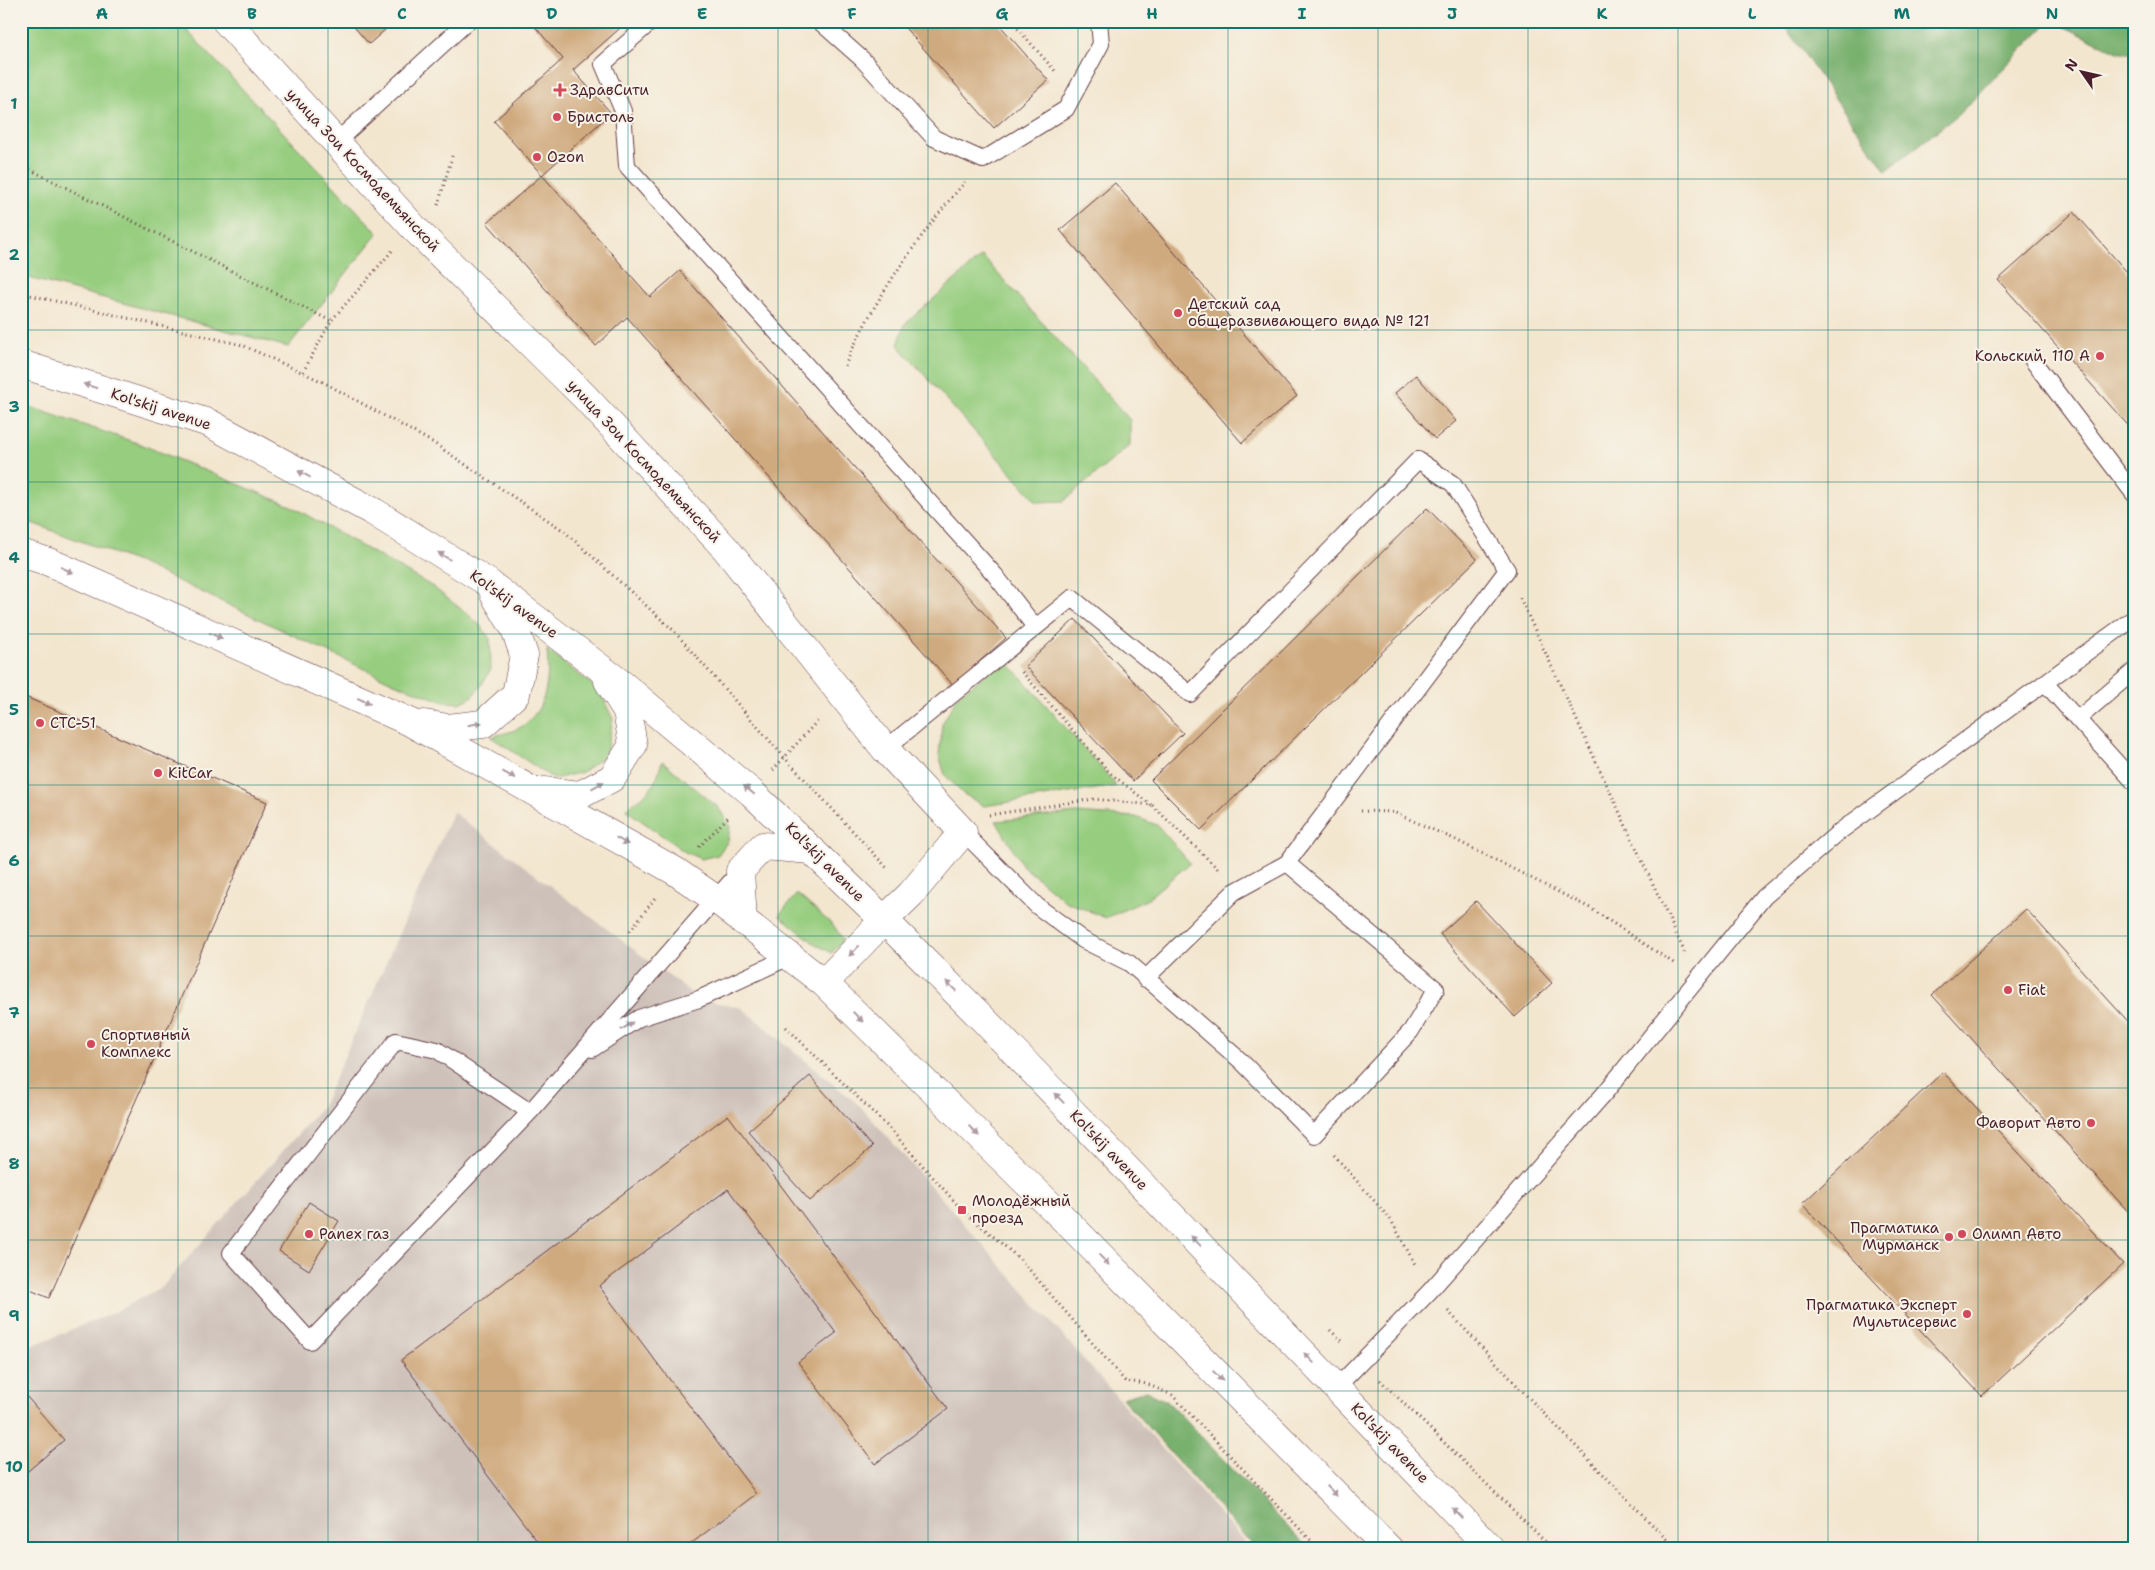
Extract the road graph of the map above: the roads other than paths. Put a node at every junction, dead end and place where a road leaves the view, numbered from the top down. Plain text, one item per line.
1 (226, 21) edge
2 (468, 21) edge
3 (652, 21) edge
4 (819, 21) edge
5 (1099, 21) edge
6 (336, 142) junction
7 (2033, 361) dead end
8 (21, 364) edge
9 (2134, 494) edge
10 (21, 553) edge
11 (487, 582) junction
12 (2134, 618) edge
13 (1035, 627) junction
14 (598, 665) junction
15 (2134, 671) edge
16 (2045, 683) junction
17 (2079, 718) junction
18 (410, 722) junction
19 (885, 749) junction
20 (2134, 782) edge
21 (535, 790) junction
22 (786, 823) junction
23 (963, 832) junction
24 (763, 846) junction
25 (812, 850) junction
26 (1287, 863) junction
27 (740, 871) junction
28 (717, 900) junction
29 (884, 920) junction
30 (743, 921) junction
31 (790, 957) junction
32 (1145, 979) junction
33 (824, 983) junction
34 (572, 1063) junction
35 (530, 1112) junction
36 (1337, 1387) junction
37 (1389, 1549) edge
38 (1491, 1549) edge

1 - 6 main road, улица Зои Космодемьянской
2 - 6 lane
3 - 13 lane
4 - 5 lane
6 - 19 main road, улица Зои Космодемьянской
7 - 9 lane
11 -> 8 main road, Kol'skij avenue
10 -> 18 main road
11 - 14 main road, Kol'skij avenue
18 -> 11 main road
12 - 16 lane
13 - 19 lane
13 - 26 lane
21 -> 14 main road
22 -> 14 main road, Kol'skij avenue
15 - 17 lane
16 - 17 lane
16 - 36 lane
17 - 20 lane
18 -> 21 main road
19 - 23 main road, улица Зои Космодемьянской
21 -> 28 main road
22 - 24 lane
22 - 25 main road, Kol'skij avenue
23 - 29 main road
23 - 32 lane
24 - 25 main road
24 - 27 main road
25 - 29 main road, Kol'skij avenue
26 - 32 lane
26 - 32 lane
27 - 28 lane
27 - 30 main road
28 - 30 main road
28 - 34 lane
29 -> 33 main road
36 -> 29 main road, Kol'skij avenue
30 - 31 main road
31 - 33 main road
34 -> 31 lane
33 -> 37 main road
34 - 35 lane
35 - 35 lane
38 -> 36 main road, Kol'skij avenue

